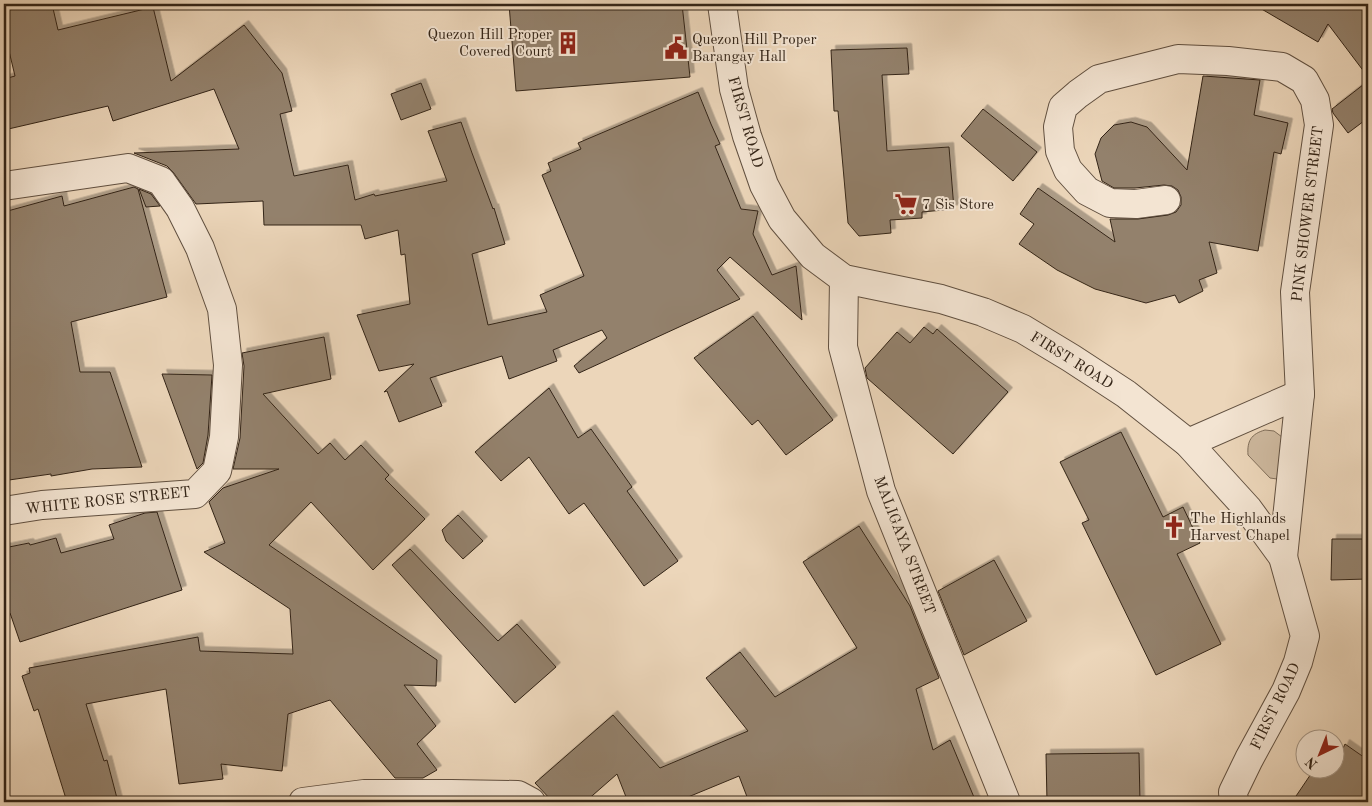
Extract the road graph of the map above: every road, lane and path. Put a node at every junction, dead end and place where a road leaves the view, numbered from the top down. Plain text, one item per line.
1 (722, 4) edge
2 (4, 186) edge
3 (1166, 200) dead end
4 (844, 279) junction
5 (1300, 394) junction
6 (1188, 443) junction
7 (4, 511) edge
8 (1283, 557) junction
9 (303, 802) edge
10 (531, 802) edge
11 (1006, 802) edge
12 (1234, 802) edge

1 - 4 street, FIRST ROAD
2 - 7 street, WHITE ROSE STREET
3 - 5 street, PINK SHOWER STREET
4 - 6 street, FIRST ROAD
4 - 11 street, MALIGAYA STREET
5 - 6 street
5 - 8 street, PINK SHOWER STREET
6 - 8 street, FIRST ROAD
8 - 12 street, FIRST ROAD
9 - 10 street

